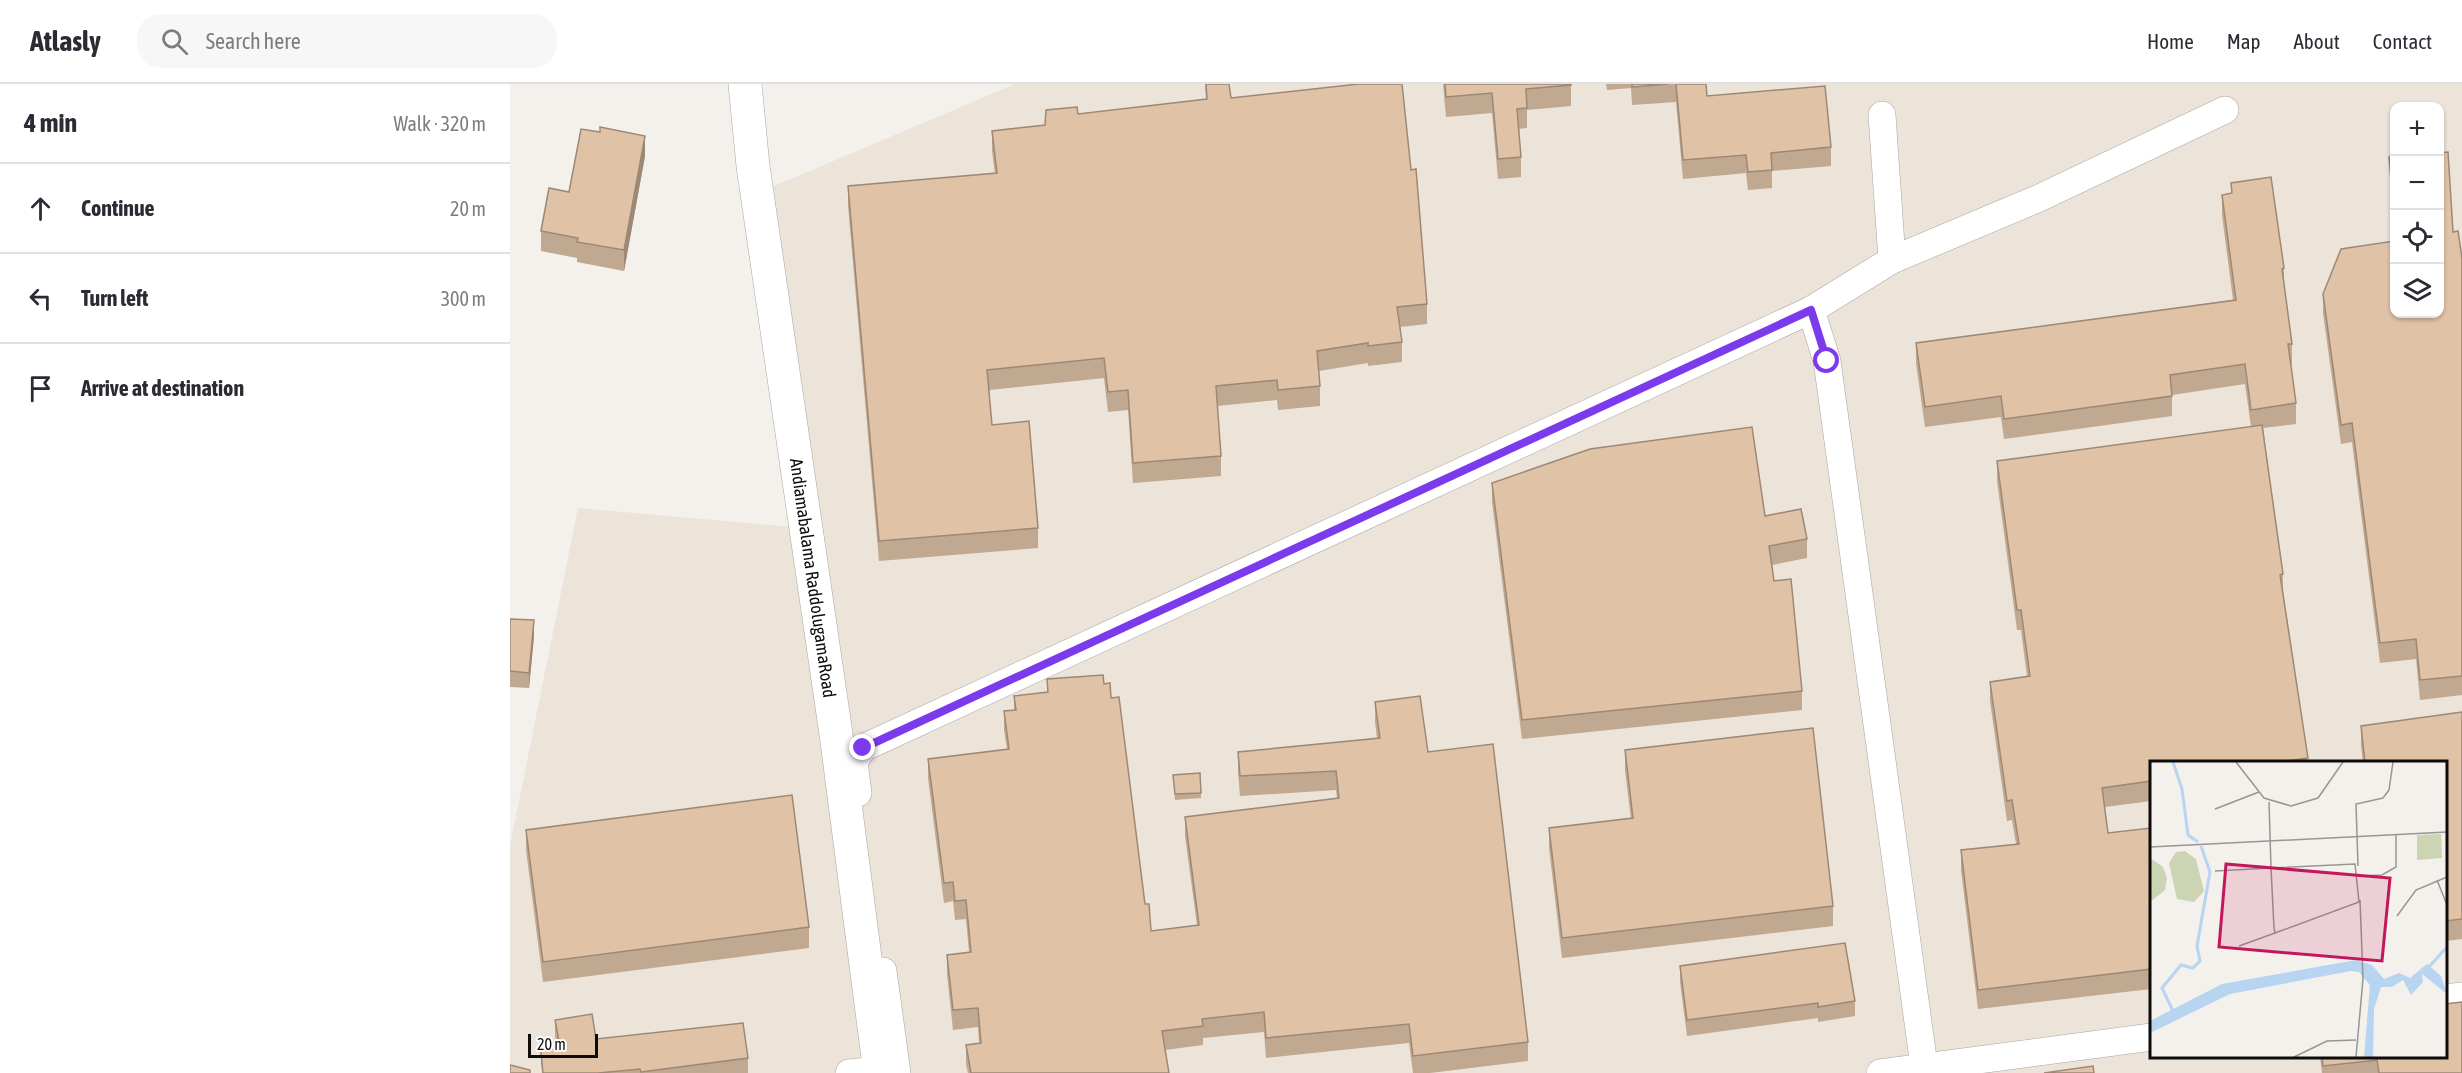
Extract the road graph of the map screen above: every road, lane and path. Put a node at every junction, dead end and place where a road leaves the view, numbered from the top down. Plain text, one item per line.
1 (745, 84) edge
2 (2225, 110) dead end
3 (1882, 115) dead end
4 (1892, 260) junction
5 (1811, 310) junction
6 (2462, 996) edge
7 (2447, 998) edge
8 (2150, 1037) edge
9 (1925, 1070) edge
10 (876, 1072) edge
11 (1880, 1073) edge

1 - 10 street, Andiamabalama RaddolugamaRoad
2 - 4 street
3 - 4 street
4 - 5 street
5 - 9 street
5 - 10 street
6 - 7 street
8 - 9 street
9 - 11 street

